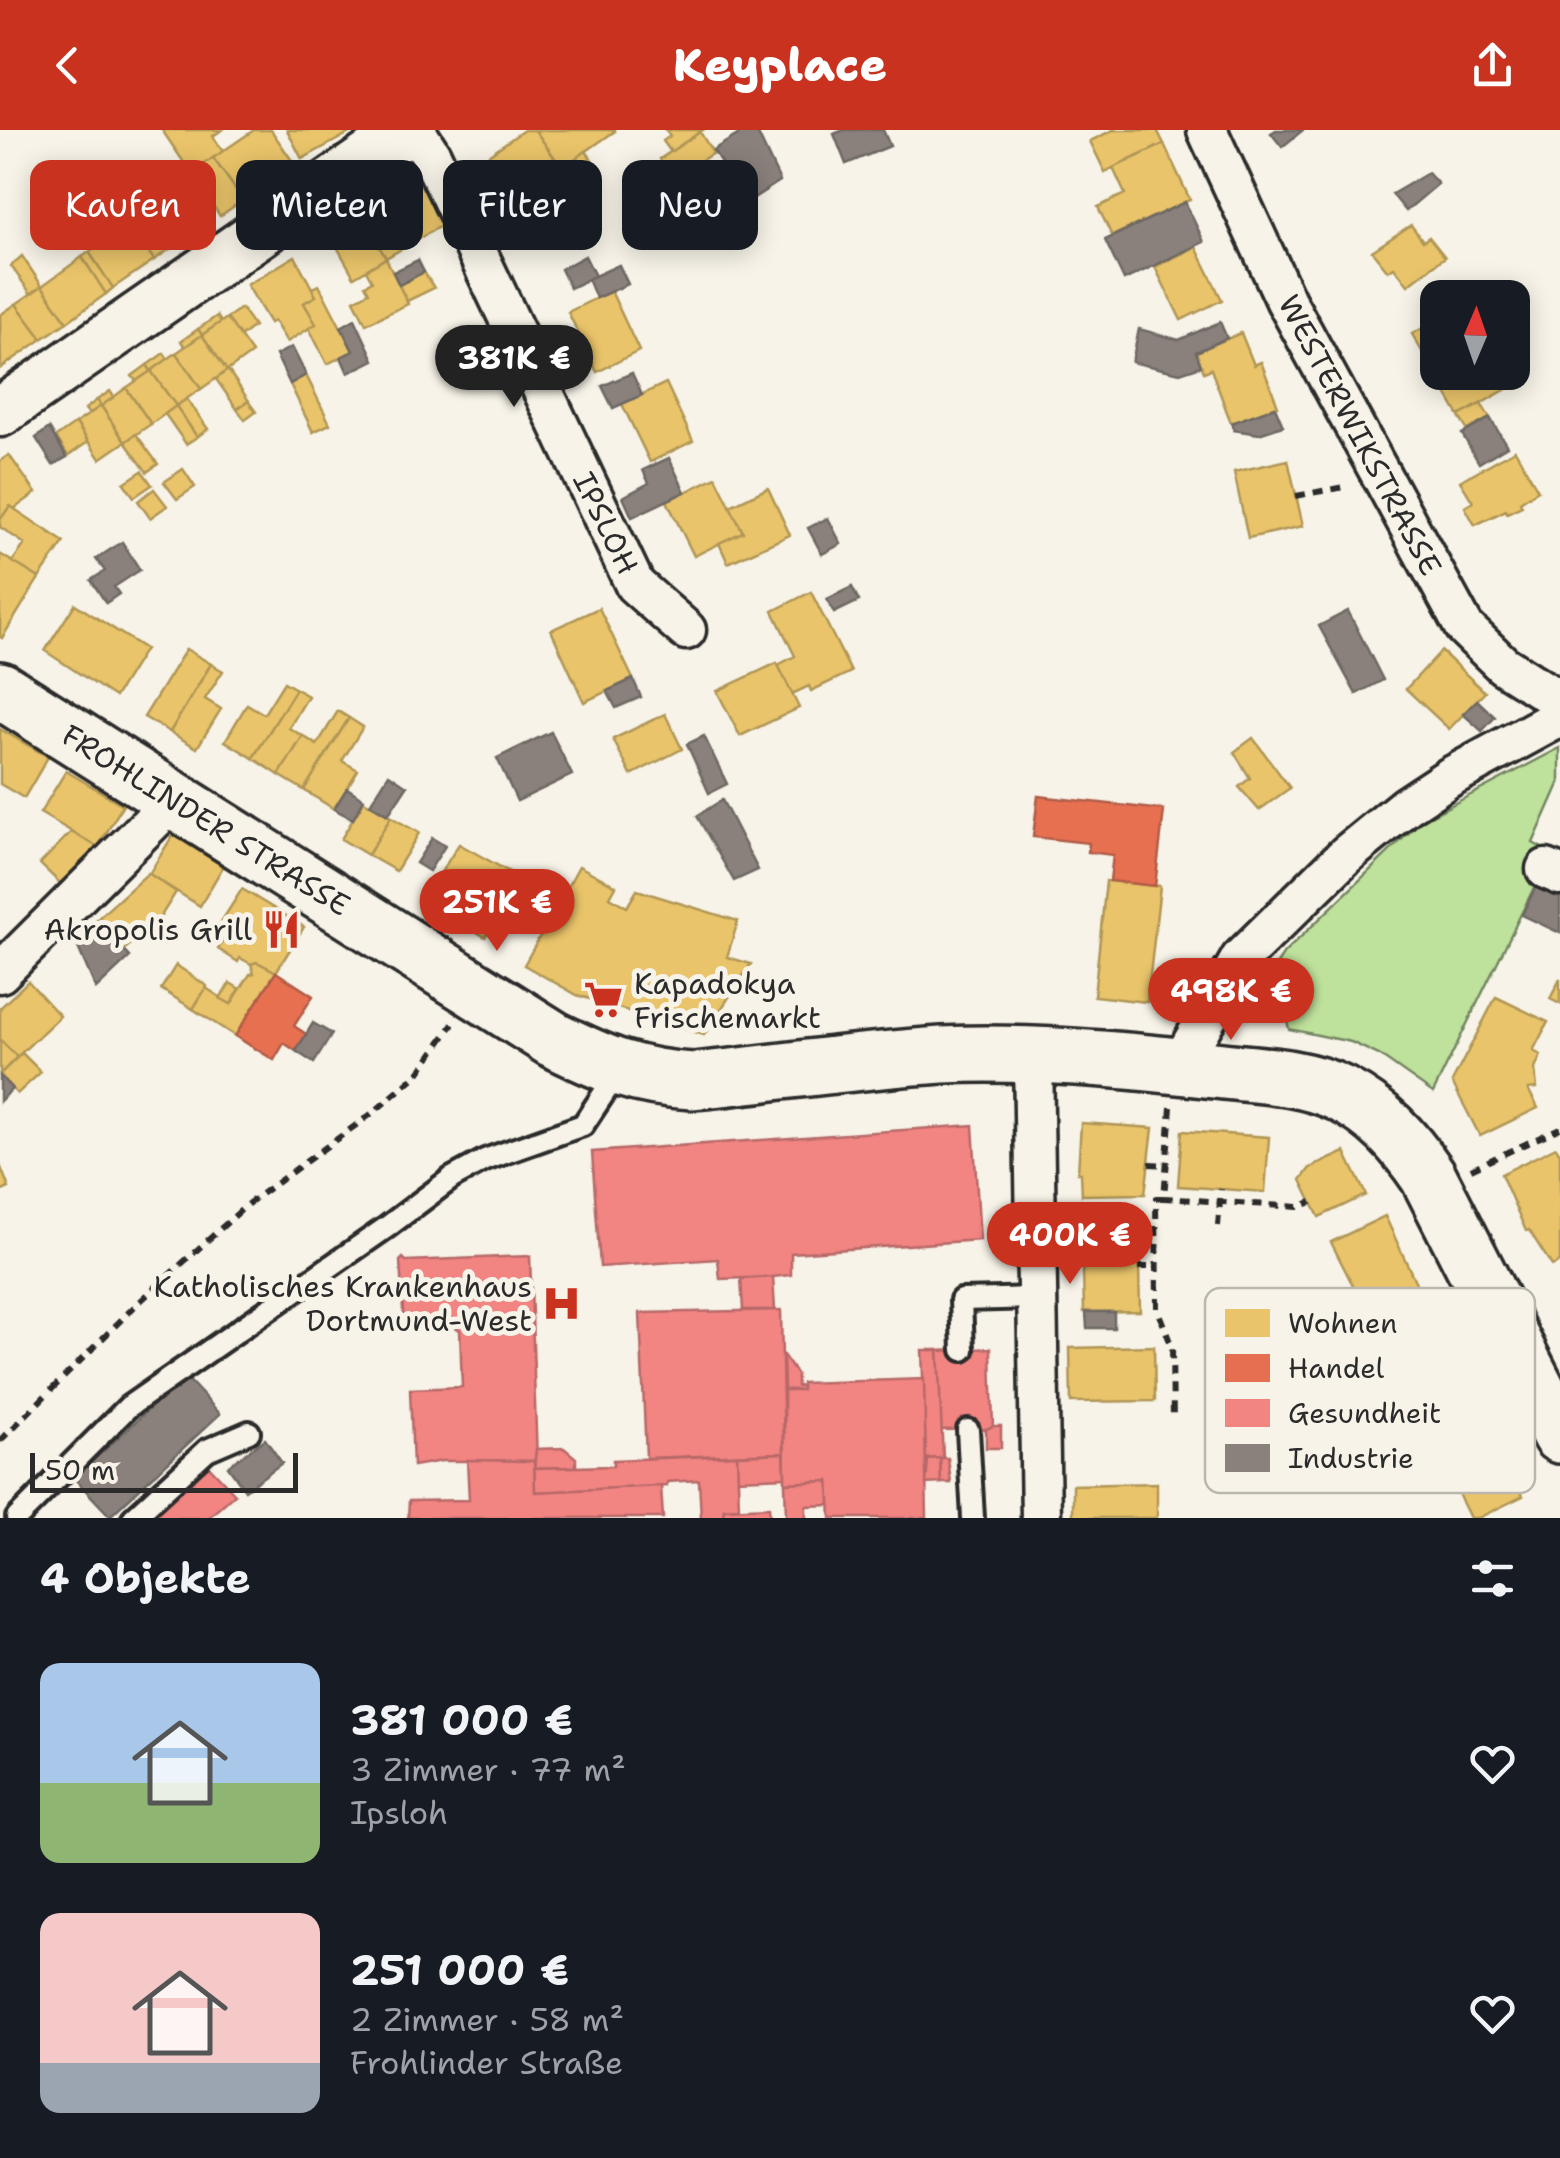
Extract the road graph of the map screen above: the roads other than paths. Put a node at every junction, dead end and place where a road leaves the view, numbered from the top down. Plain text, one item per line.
1 (412, 130) edge
2 (1208, 130) edge
3 (0, 412) edge
4 (686, 630) dead end
5 (0, 690) edge
6 (1560, 701) edge
7 (1560, 717) edge
8 (173, 801) junction
9 (0, 973) edge
10 (1032, 1057) junction
11 (619, 1070) junction
12 (1175, 1083) junction
13 (1486, 1288) edge
14 (1037, 1298) junction
15 (962, 1350) dead end
16 (1535, 1386) edge
17 (968, 1430) dead end
18 (249, 1432) dead end
19 (1560, 1435) edge
20 (17, 1518) edge
21 (134, 1518) edge
22 (973, 1518) edge
23 (1041, 1518) edge

1 - 3 street
1 - 4 street, IPSLOH
2 - 6 street, WESTERWIKSTRASSE
5 - 8 main road, FROHLINDER STRASSE
7 - 12 street
8 - 9 street
8 - 11 main road, FROHLINDER STRASSE
10 - 11 main road, FROHLINDER STRASSE
10 - 12 main road, FROHLINDER STRASSE
10 - 14 street
11 - 20 lane
12 - 13 main road, FROHLINDER STRASSE
14 - 15 lane
14 - 23 street
16 - 19 main road, FROHLINDER STRASSE
17 - 22 lane
18 - 21 lane

